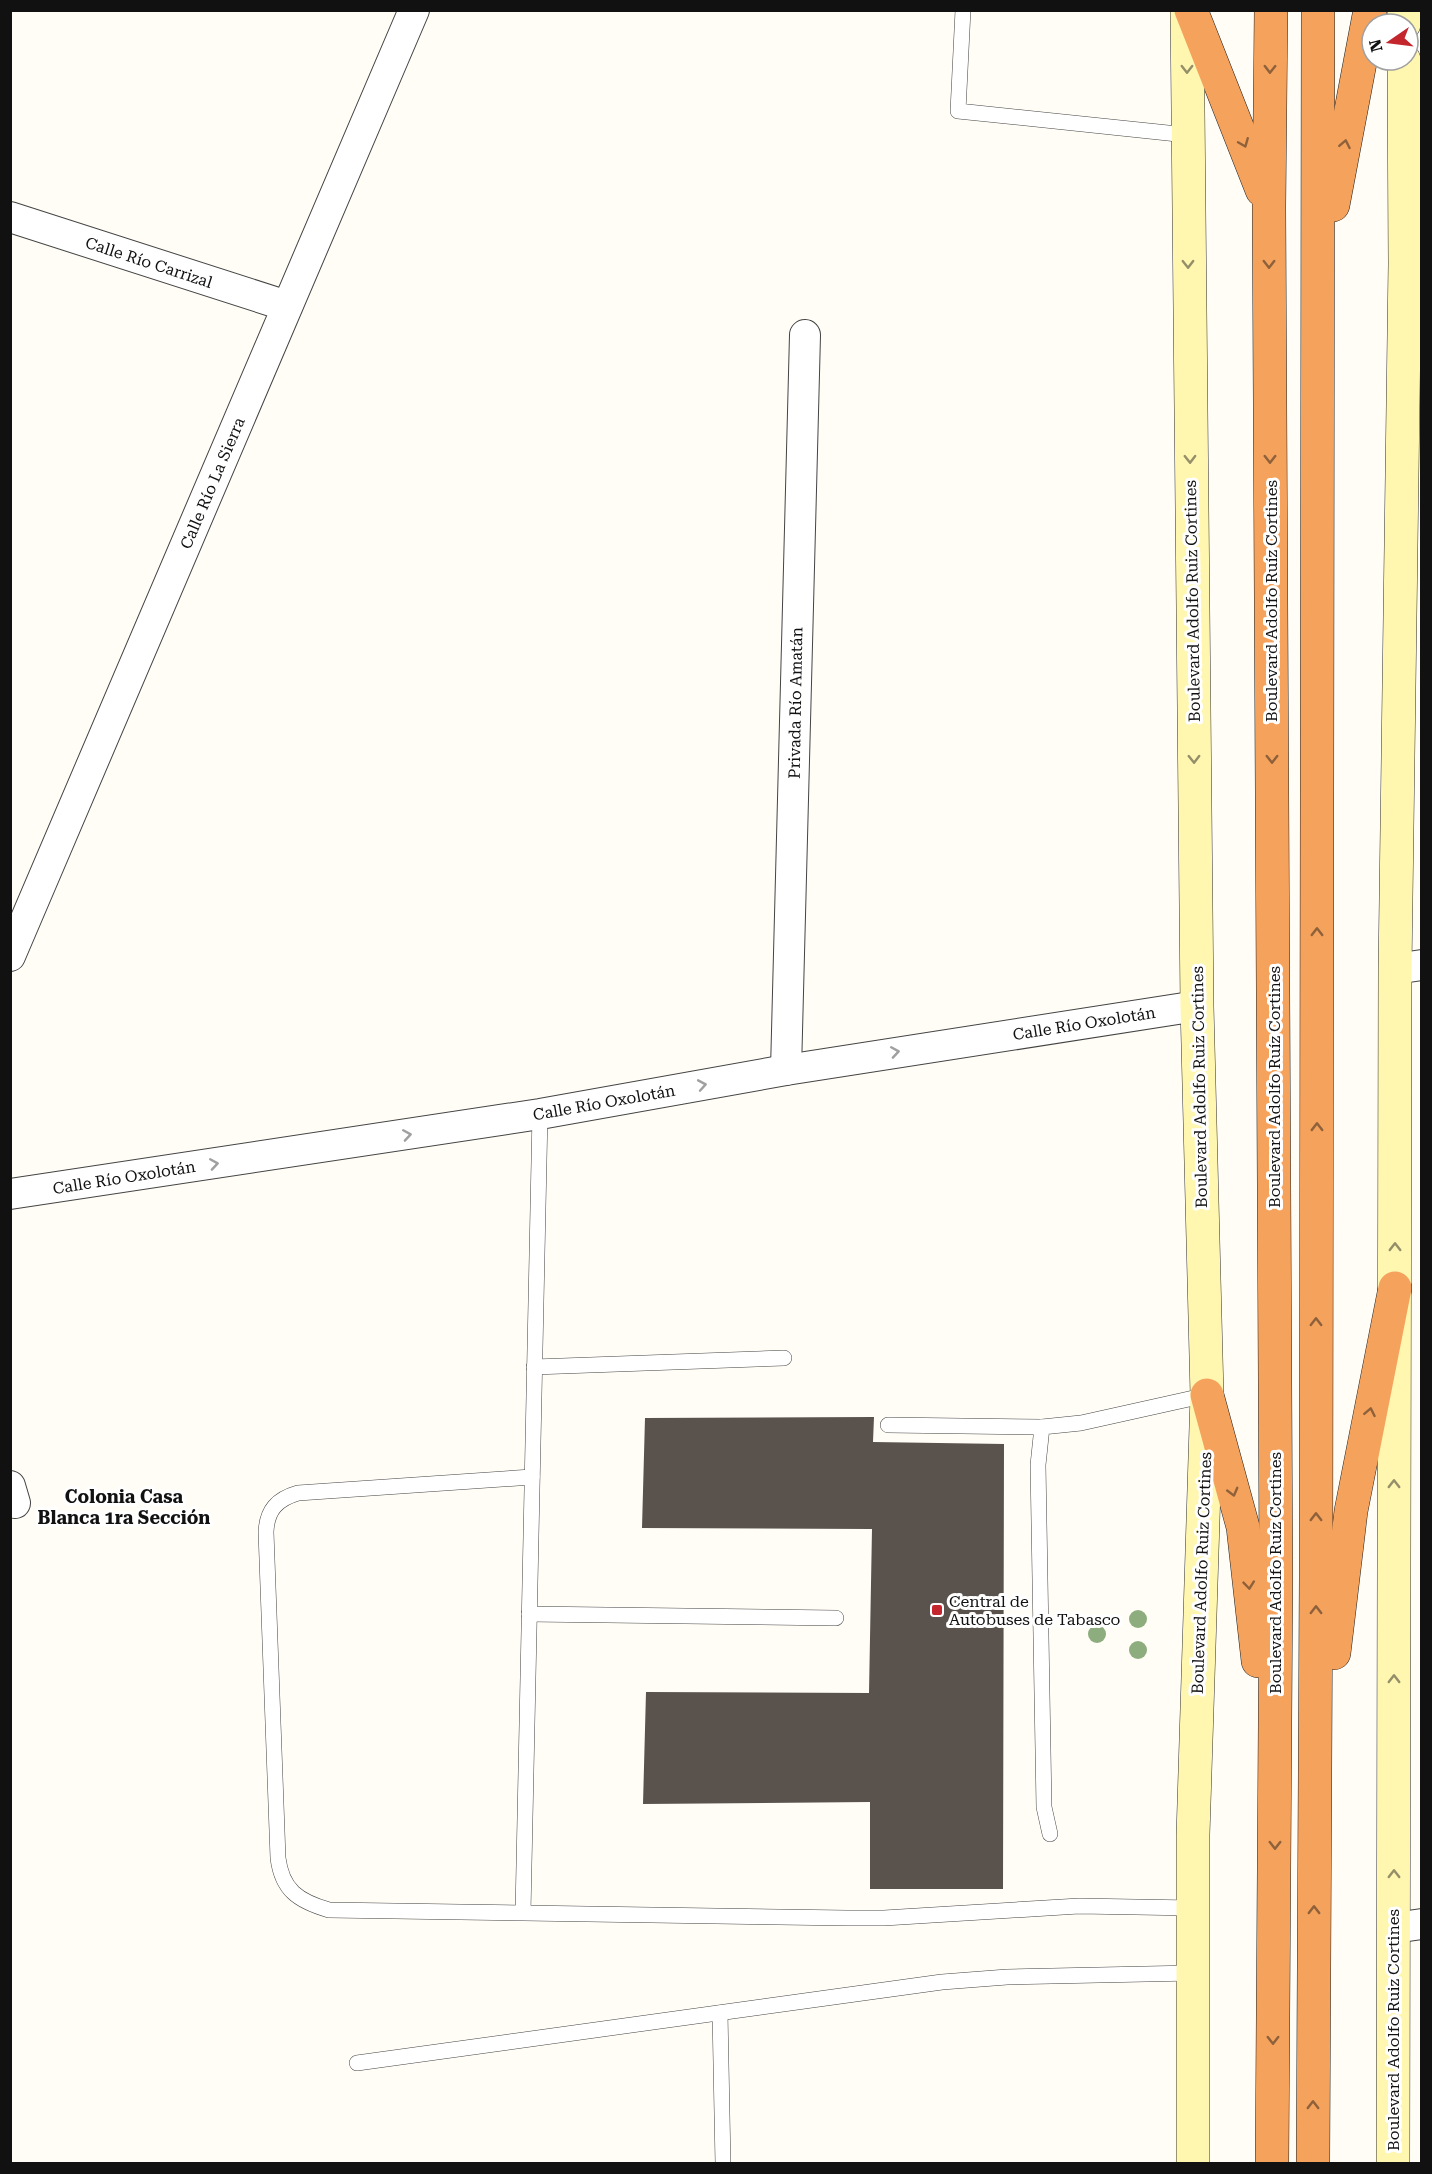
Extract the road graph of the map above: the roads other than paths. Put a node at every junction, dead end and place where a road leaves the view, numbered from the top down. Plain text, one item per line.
1 (414, 10) edge
2 (963, 10) edge
3 (1186, 10) edge
4 (1191, 10) edge
5 (1270, 10) edge
6 (1318, 10) edge
7 (1370, 10) edge
8 (1405, 72) edge
9 (1186, 135) junction
10 (1269, 207) junction
11 (10, 217) edge
12 (1413, 264) edge
13 (1318, 284) junction
14 (287, 306) junction
15 (805, 335) dead end
16 (10, 956) edge
17 (1408, 967) edge
18 (1197, 1006) junction
19 (786, 1070) junction
20 (540, 1114) junction
21 (10, 1194) edge
22 (1395, 1288) junction
23 (784, 1358) dead end
24 (534, 1367) junction
25 (1207, 1395) junction
26 (888, 1425) dead end
27 (1042, 1427) junction
28 (532, 1477) junction
29 (529, 1614) junction
30 (836, 1618) dead end
31 (1315, 1807) junction
32 (1275, 1809) junction
33 (1050, 1834) dead end
34 (1193, 1908) junction
35 (523, 1912) junction
36 (1408, 1926) edge
37 (1193, 1973) junction
38 (720, 2013) junction
39 (357, 2063) dead end
40 (723, 2163) edge
41 (1193, 2163) edge
42 (1272, 2163) edge
43 (1313, 2163) edge
44 (1393, 2163) edge

1 - 14 street, Calle Río La Sierra
2 - 9 lane
3 -> 9 main road, Boulevard Adolfo Ruiz Cortines
4 -> 10 highway
5 -> 10 highway, Boulevard Adolfo Ruíz Cortines
6 - 13 highway
13 -> 7 highway
8 - 12 main road, Boulevard Adolfo Ruiz Cortines
9 -> 18 main road, Boulevard Adolfo Ruiz Cortines
10 -> 32 highway, Boulevard Adolfo Ruíz Cortines
11 - 14 street, Calle Río Carrizal
12 - 17 main road, Boulevard Adolfo Ruiz Cortines
31 -> 13 highway
14 - 16 street, Calle Río La Sierra
15 - 19 street, Privada Río Amatán
22 -> 17 main road, Boulevard Adolfo Ruiz Cortines
19 -> 18 street, Calle Río Oxolotán
18 - 25 main road, Boulevard Adolfo Ruiz Cortines
20 -> 19 street, Calle Río Oxolotán
21 -> 20 street, Calle Río Oxolotán
20 - 24 lane
31 -> 22 highway
36 -> 22 main road, Boulevard Adolfo Ruiz Cortines
23 - 24 lane
24 - 28 lane
25 - 27 lane
25 -> 32 highway
25 - 34 main road, Boulevard Adolfo Ruiz Cortines
26 - 27 lane
27 - 33 lane
28 - 29 lane
28 - 35 lane
29 - 30 lane
29 - 35 lane
43 -> 31 highway
32 -> 42 highway, Boulevard Adolfo Ruíz Cortines
34 - 35 lane
34 - 37 main road, Boulevard Adolfo Ruiz Cortines
36 - 44 main road, Boulevard Adolfo Ruiz Cortines
37 - 38 lane
37 - 41 main road, Boulevard Adolfo Ruiz Cortines
38 - 39 lane
38 - 40 lane

